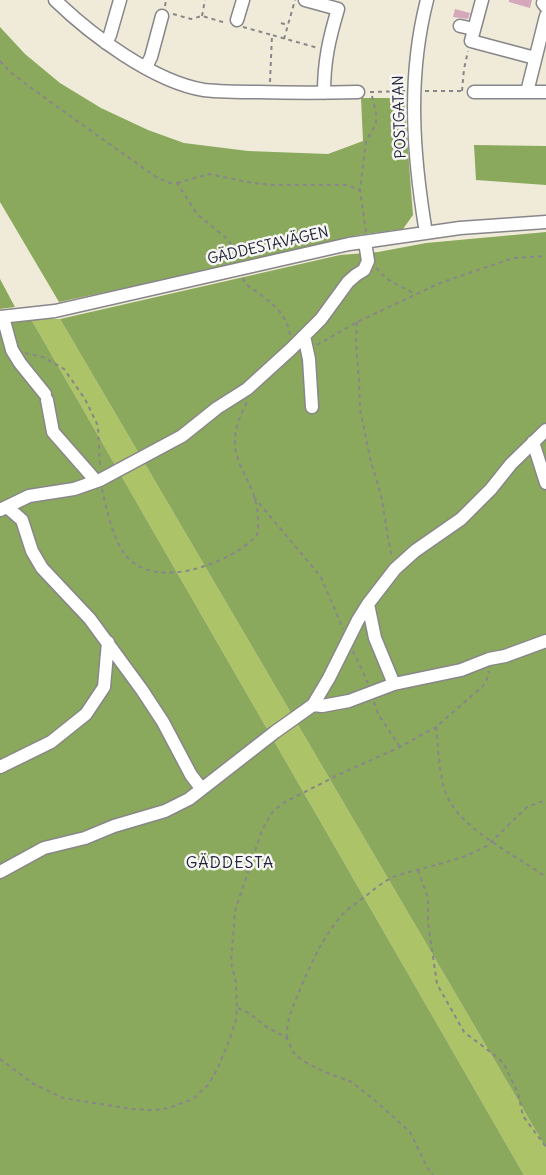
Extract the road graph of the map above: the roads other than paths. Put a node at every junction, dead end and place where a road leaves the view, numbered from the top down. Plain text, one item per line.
1 (55, 0) edge
2 (120, 0) edge
3 (242, 0) edge
4 (305, 0) edge
5 (427, 0) edge
6 (482, 0) edge
7 (544, 0) edge
8 (546, 6) edge
9 (167, 15) road end
10 (546, 16) edge
11 (233, 23) road end
12 (460, 26) dead end
13 (472, 35) junction
14 (106, 43) junction
15 (535, 58) junction
16 (146, 67) junction
17 (358, 92) road end
18 (474, 92) dead end
19 (527, 92) junction
20 (546, 92) edge
21 (324, 93) junction
22 (546, 222) edge
23 (426, 233) junction
24 (366, 242) junction
25 (1, 317) edge
26 (304, 336) junction
27 (312, 406) dead end
28 (546, 430) edge
29 (533, 442) junction
30 (98, 480) junction
31 (546, 482) edge
32 (3, 508) edge
33 (368, 604) junction
34 (546, 641) edge
35 (108, 642) junction
36 (394, 684) junction
37 (313, 704) junction
38 (0, 767) edge
39 (201, 788) junction
40 (0, 872) edge

1 - 14 street
2 - 14 street
3 - 11 street
4 - 21 street
5 - 23 street, POSTGATAN
6 - 13 street
7 - 8 street
9 - 16 street
10 - 15 street
12 - 13 street
13 - 15 street
14 - 16 street
15 - 19 street
16 - 21 street
17 - 21 street
18 - 19 street
19 - 20 street
22 - 23 street, GÄDDESTAVÄGEN
23 - 24 street, GÄDDESTAVÄGEN
24 - 25 street, GÄDDESTAVÄGEN
24 - 26 street
25 - 30 street
26 - 27 street
26 - 30 street
28 - 29 street
29 - 31 street
29 - 33 street
30 - 32 street
32 - 35 street
33 - 36 street
33 - 37 street
34 - 36 street
35 - 38 street
35 - 39 street
36 - 37 street
37 - 39 street
39 - 40 street

